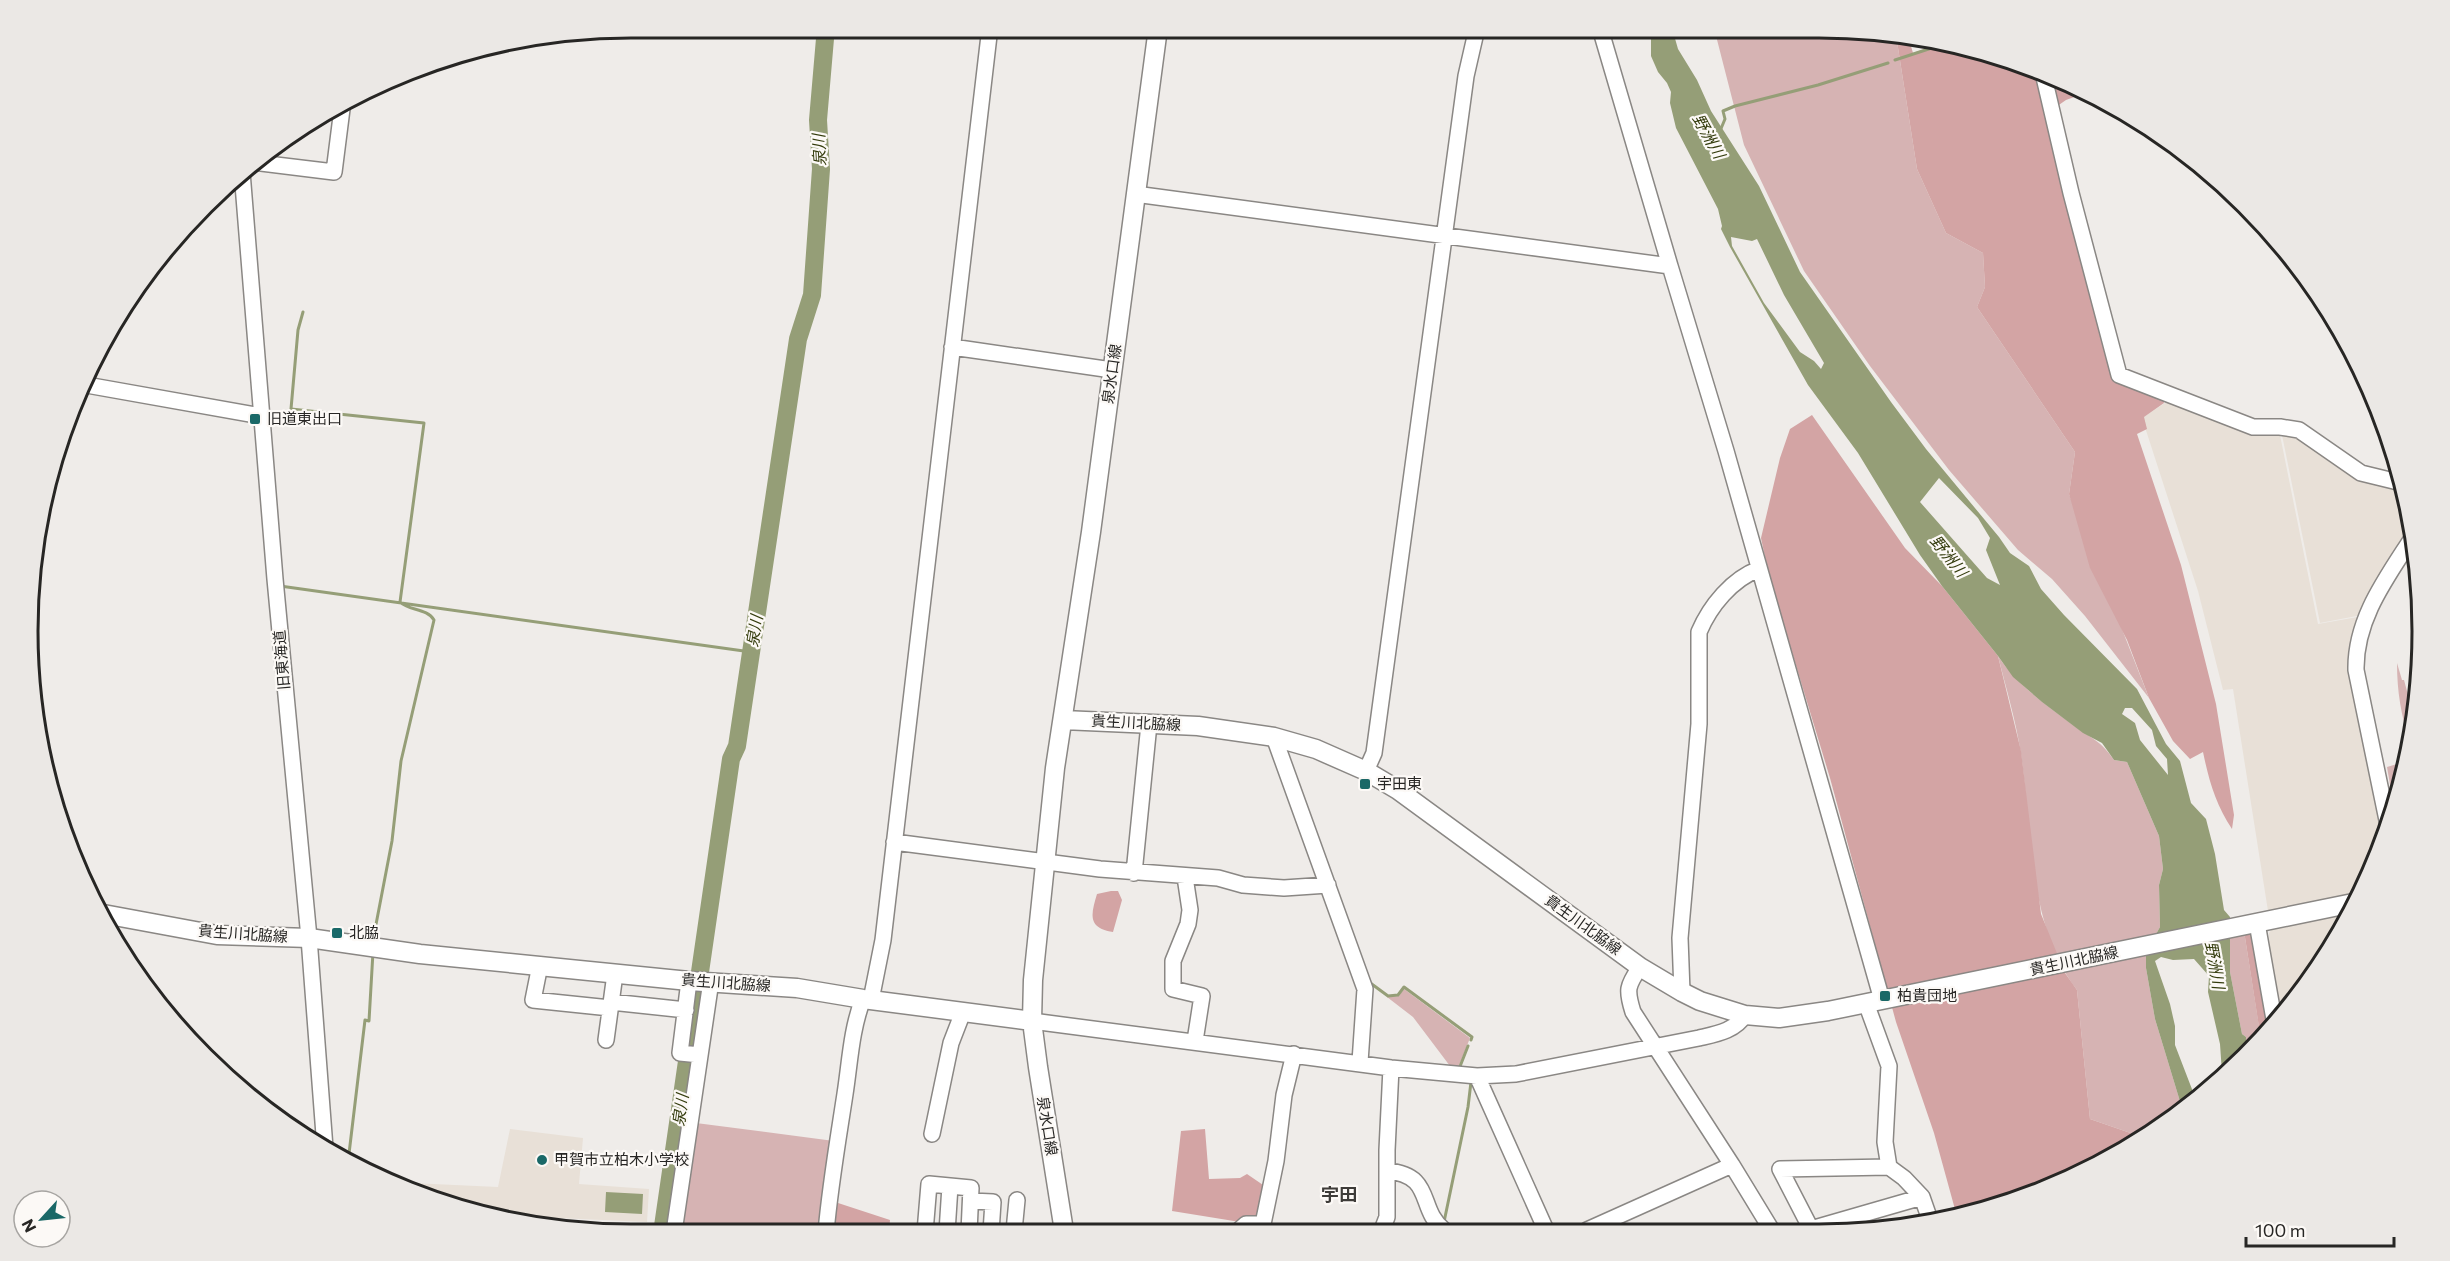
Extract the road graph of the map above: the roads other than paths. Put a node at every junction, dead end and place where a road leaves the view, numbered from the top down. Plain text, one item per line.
1 (989, 38) edge
2 (1157, 38) edge
3 (1475, 38) edge
4 (1602, 38) edge
5 (2045, 83) edge
6 (345, 111) edge
7 (266, 164) edge
8 (243, 183) edge
9 (1136, 194) junction
10 (1444, 235) junction
11 (1670, 266) junction
12 (952, 347) junction
13 (1112, 370) junction
14 (91, 386) edge
15 (261, 416) junction
16 (2393, 481) edge
17 (2406, 547) edge
18 (1759, 570) junction
19 (1064, 720) junction
20 (1149, 724) junction
21 (1274, 737) junction
22 (1366, 771) junction
23 (2385, 809) edge
24 (894, 842) junction
25 (1044, 862) junction
26 (1134, 873) junction
27 (1185, 877) junction
28 (1328, 885) junction
29 (2345, 905) edge
30 (111, 915) edge
31 (2251, 924) junction
32 (309, 938) junction
33 (540, 965) junction
34 (1640, 967) junction
35 (615, 974) junction
36 (689, 981) junction
37 (711, 981) junction
38 (1682, 992) junction
39 (867, 1000) junction
40 (1874, 1002) junction
41 (610, 1005) junction
42 (686, 1010) junction
43 (963, 1012) junction
44 (2273, 1012) edge
45 (1745, 1015) junction
46 (1032, 1021) junction
47 (606, 1040) dead end
48 (1195, 1041) junction
49 (1656, 1047) junction
50 (1294, 1054) junction
51 (700, 1055) junction
52 (1360, 1062) junction
53 (1391, 1068) junction
54 (1477, 1076) junction
55 (932, 1134) dead end
56 (324, 1138) edge
57 (1732, 1165) junction
58 (1889, 1167) junction
59 (1387, 1171) junction
60 (950, 1186) junction
61 (1922, 1197) junction
62 (1017, 1200) dead end
63 (970, 1201) junction
64 (1928, 1213) edge
65 (1830, 1223) edge
66 (675, 1224) edge
67 (827, 1224) edge
68 (926, 1224) edge
69 (948, 1224) edge
70 (969, 1224) edge
71 (992, 1224) edge
72 (1015, 1224) edge
73 (1063, 1224) edge
74 (1246, 1224) edge
75 (1263, 1224) edge
76 (1263, 1224) edge
77 (1384, 1224) edge
78 (1439, 1224) edge
79 (1543, 1224) edge
80 (1600, 1224) edge
81 (1768, 1224) edge
82 (1808, 1224) edge

1 - 12 street
2 - 9 main road, 泉水口線
3 - 10 street
4 - 11 street
5 - 16 street
6 - 7 street
8 - 15 street, 旧東海道
9 - 10 street
9 - 13 main road, 泉水口線
10 - 11 street
10 - 22 street
11 - 18 street
12 - 13 street
12 - 24 street
13 - 19 main road, 泉水口線
14 - 15 street
15 - 32 street, 旧東海道
17 - 23 street
18 - 38 street
18 - 40 street
19 - 20 main road, 貴生川北脇線
19 - 25 main road
20 - 21 main road, 貴生川北脇線
20 - 26 street
21 - 22 main road, 貴生川北脇線
21 - 28 street
22 - 34 main road, 貴生川北脇線
24 - 25 street
24 - 39 street
25 - 26 street
25 - 46 main road
26 - 27 street
27 - 28 street
27 - 48 street
28 - 52 street
29 - 31 main road, 貴生川北脇線
30 - 32 main road, 貴生川北脇線
31 - 40 main road, 貴生川北脇線
31 - 44 street
32 - 33 main road, 貴生川北脇線
32 - 56 street, 旧東海道
33 - 35 main road, 貴生川北脇線
33 - 41 street
34 - 38 main road, 貴生川北脇線
34 - 49 street
35 - 36 main road, 貴生川北脇線
35 - 41 street
36 - 37 main road, 貴生川北脇線
36 - 42 street
37 - 39 main road, 貴生川北脇線
37 - 51 street
38 - 45 main road, 貴生川北脇線
39 - 43 main road, 貴生川北脇線
39 - 67 street
40 - 45 main road, 貴生川北脇線
40 - 58 street
41 - 42 street
41 - 47 street
42 - 51 street
43 - 46 main road, 貴生川北脇線
43 - 55 street
45 - 49 street
46 - 48 street
46 - 73 main road, 泉水口線
48 - 50 street
49 - 54 street
49 - 57 street
50 - 52 street
50 - 76 street
51 - 66 street
52 - 53 street
53 - 54 street
53 - 59 street
54 - 79 street
57 - 80 street
57 - 81 street
58 - 61 street
58 - 82 street
59 - 77 street
59 - 78 street
60 - 63 street
60 - 68 street
60 - 69 street
61 - 64 street
61 - 65 street
62 - 72 street
63 - 70 street
63 - 71 street
74 - 75 street

